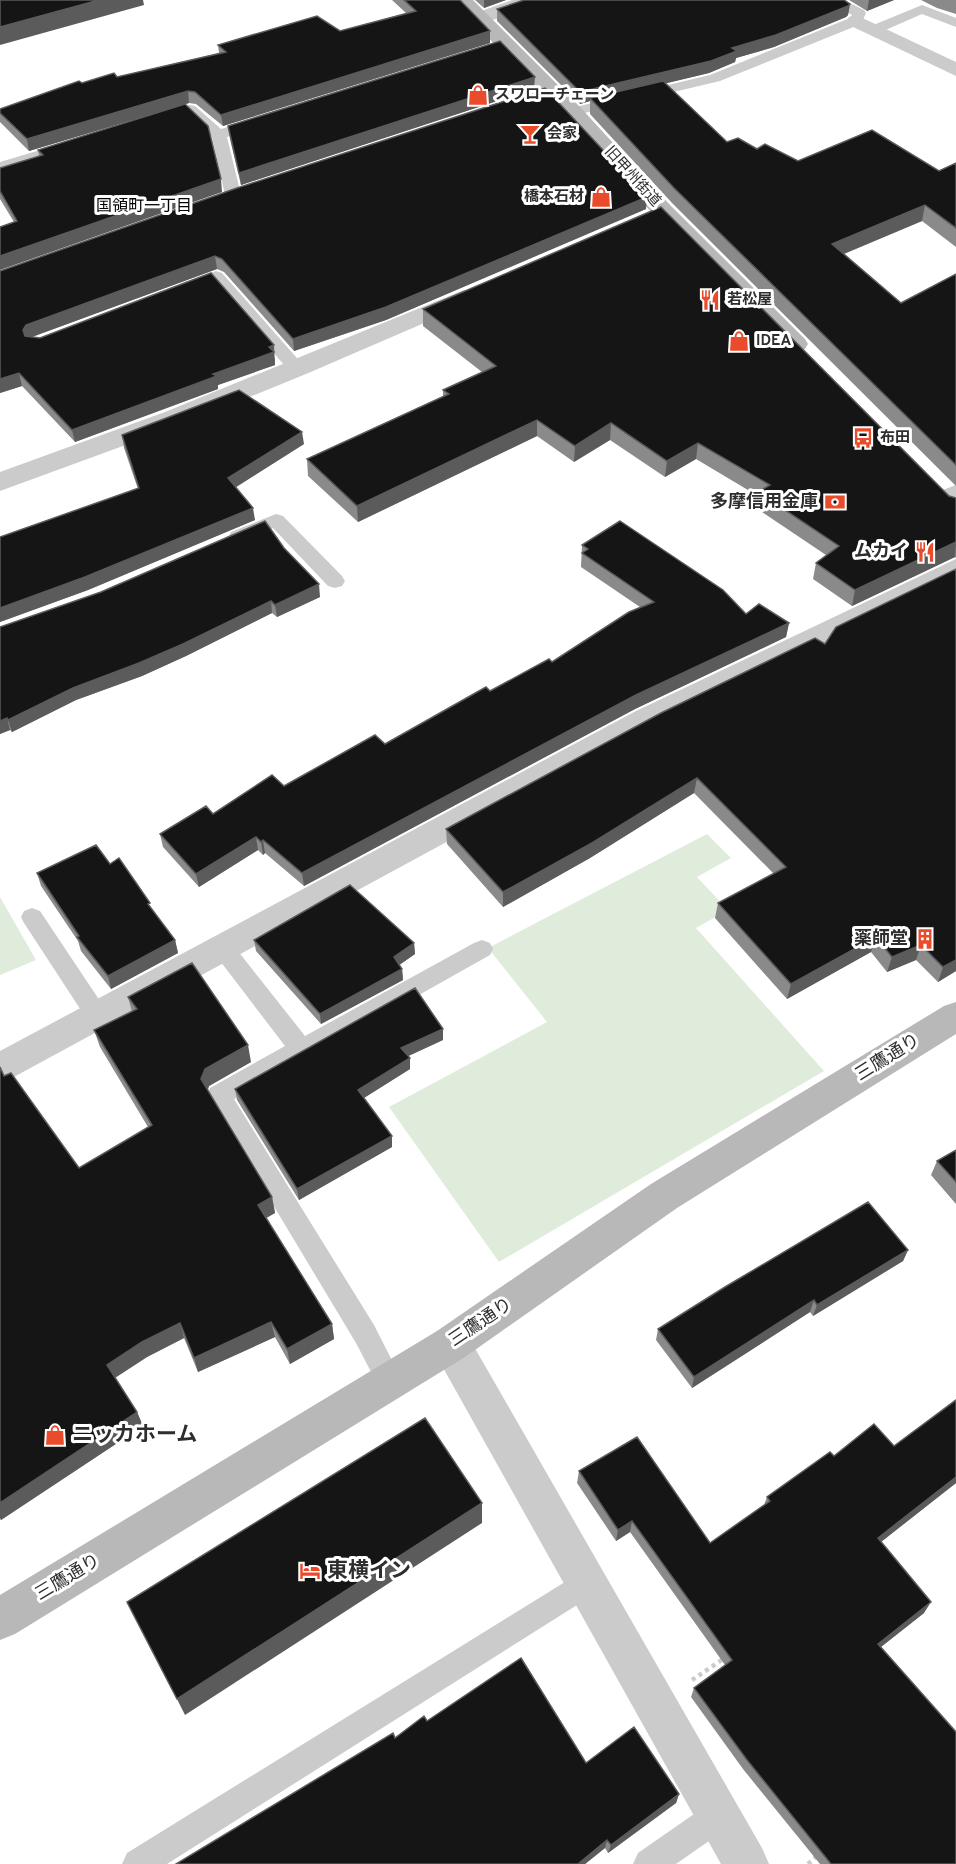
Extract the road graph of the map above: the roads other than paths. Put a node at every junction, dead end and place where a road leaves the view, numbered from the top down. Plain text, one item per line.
1 (462, 0) edge
2 (531, 0) edge
3 (834, 0) edge
4 (480, 18) junction
5 (856, 21) junction
6 (956, 23) edge
7 (876, 29) junction
8 (956, 70) edge
9 (572, 112) junction
10 (275, 117) edge
11 (156, 120) edge
12 (219, 135) junction
13 (78, 144) edge
14 (0, 167) edge
15 (233, 195) edge
16 (663, 211) junction
17 (640, 220) edge
18 (490, 285) edge
19 (171, 293) edge
20 (813, 361) edge
21 (297, 369) junction
22 (929, 478) edge
23 (0, 482) edge
24 (953, 497) edge
25 (223, 543) edge
26 (956, 568) edge
27 (335, 580) dead end
28 (32, 917) dead end
29 (222, 947) junction
30 (482, 949) dead end
31 (956, 1016) edge
32 (98, 1017) junction
33 (301, 1049) junction
34 (0, 1068) edge
35 (451, 1344) junction
36 (390, 1382) junction
37 (586, 1583) junction
38 (0, 1619) edge
39 (718, 1816) junction
40 (138, 1864) edge
41 (649, 1864) edge
42 (747, 1864) edge

1 - 4 main road, 旧甲州街道
2 - 4 street
3 - 5 lane
4 - 9 main road, 旧甲州街道
5 - 7 street
5 - 9 lane
6 - 7 lane
7 - 8 street
9 - 16 main road, 旧甲州街道
10 - 12 lane
11 - 12 lane
12 - 15 lane
13 - 14 lane
16 - 17 street
16 - 20 main road, 旧甲州街道
18 - 21 street
19 - 21 lane
21 - 23 street
22 - 24 main road
25 - 27 lane
26 - 29 street
28 - 32 lane
29 - 32 street
29 - 33 lane
30 - 33 lane
31 - 35 main road, 三鷹通り
32 - 34 street
33 - 36 lane
35 - 36 main road, 三鷹通り
35 - 37 street
36 - 38 main road, 三鷹通り
37 - 39 street
37 - 40 lane
39 - 41 lane
39 - 42 street

